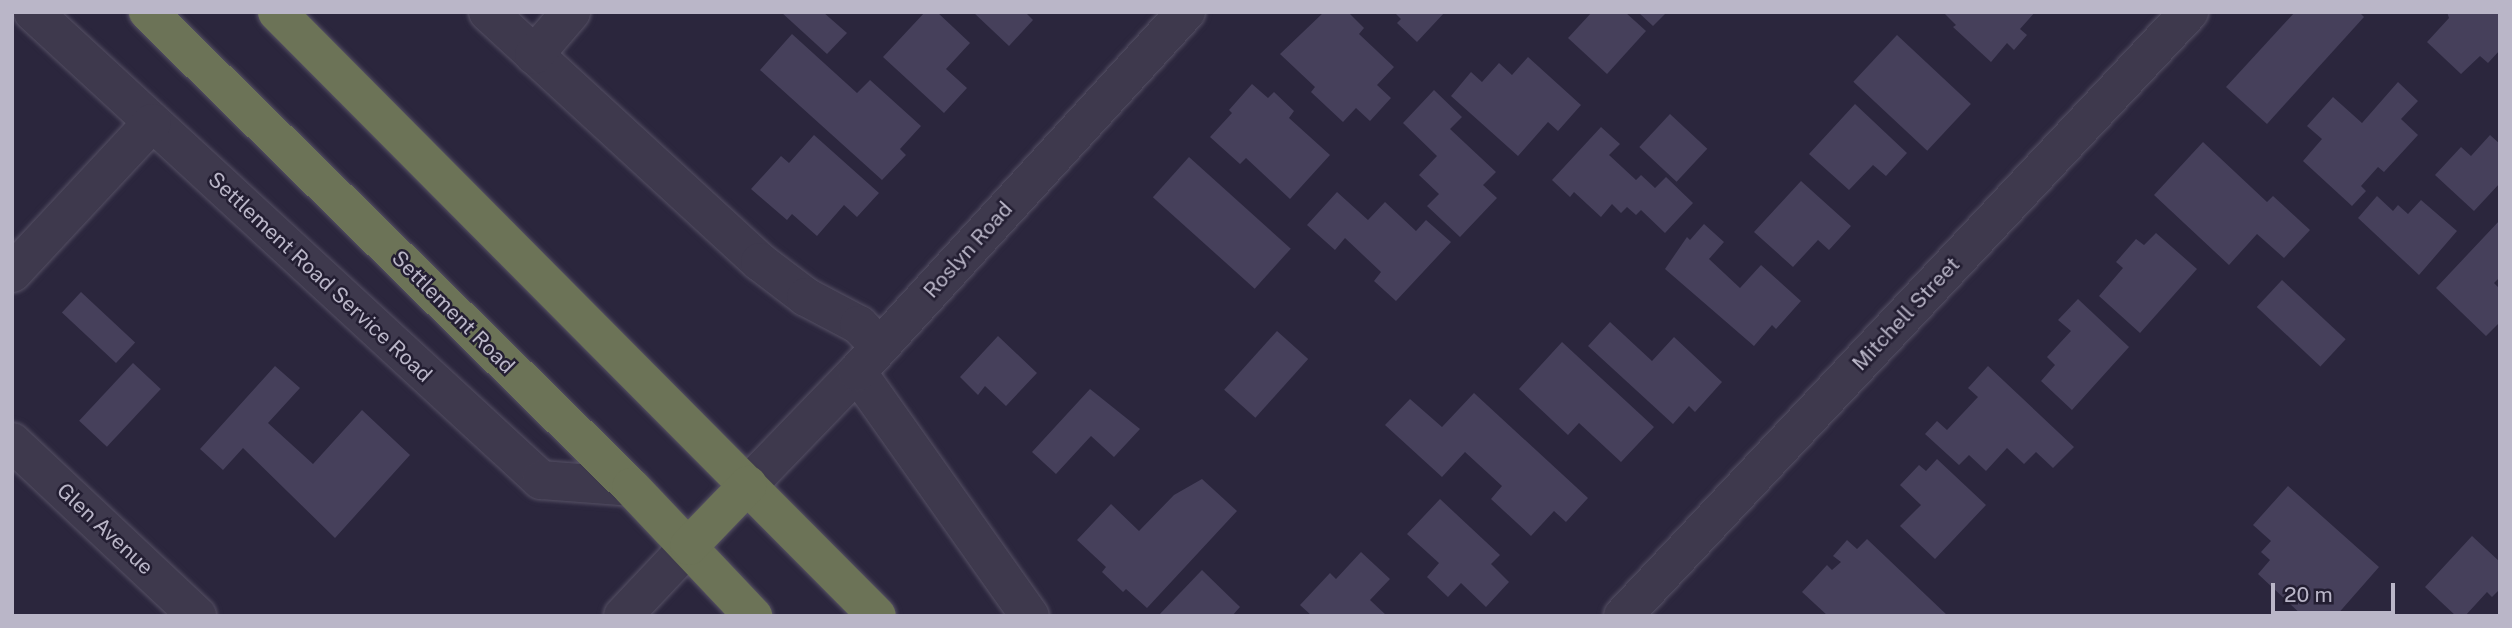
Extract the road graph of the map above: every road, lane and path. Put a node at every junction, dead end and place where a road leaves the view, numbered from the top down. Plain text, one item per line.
1 (33, 12) edge
2 (148, 12) edge
3 (276, 12) edge
4 (488, 12) edge
5 (571, 12) edge
6 (1186, 12) edge
7 (2189, 12) edge
8 (534, 55) junction
9 (152, 123) junction
10 (12, 273) edge
11 (868, 359) junction
12 (12, 442) edge
13 (748, 485) junction
14 (631, 487) junction
15 (689, 546) junction
16 (197, 616) edge
17 (623, 616) edge
18 (753, 616) edge
19 (877, 616) edge
20 (1030, 616) edge
21 (1623, 616) edge

1 - 9 street, Settlement Road Service Road
2 - 14 highway, Settlement Road
3 - 13 highway
4 - 8 street
5 - 8 street
6 - 11 street, Roslyn Road
7 - 21 street, Mitchell Street
8 - 11 street
9 - 10 street
9 - 14 street, Settlement Road Service Road
11 - 13 street, Roslyn Road
11 - 20 street
12 - 16 street, Glen Avenue
13 - 15 highway
13 - 19 highway
14 - 15 highway, Settlement Road
15 - 17 street
15 - 18 highway, Settlement Road

